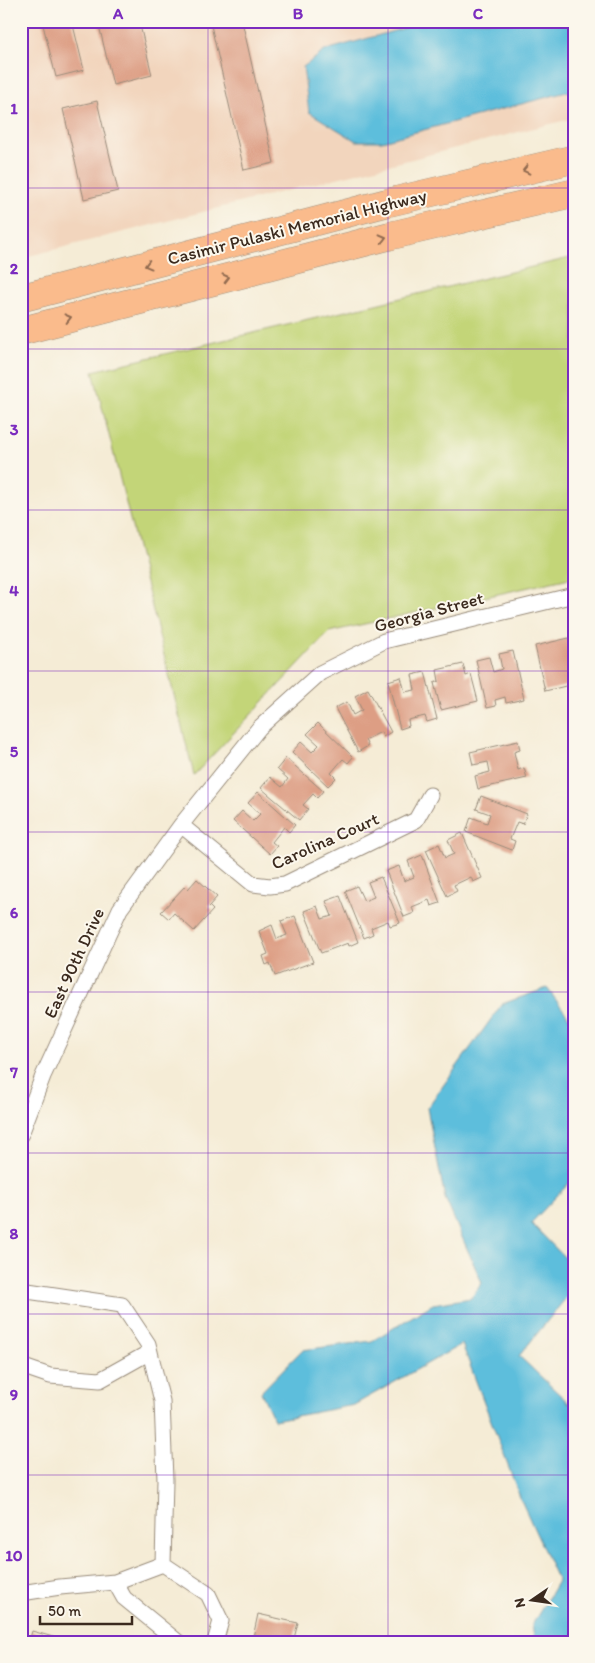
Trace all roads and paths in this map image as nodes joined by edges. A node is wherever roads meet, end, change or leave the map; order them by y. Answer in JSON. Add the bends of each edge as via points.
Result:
{"nodes":[{"id":1,"x":574,"y":159,"type":"edge"},
{"id":2,"x":574,"y":193,"type":"edge"},
{"id":3,"x":21,"y":298,"type":"edge"},
{"id":4,"x":21,"y":331,"type":"edge"},
{"id":5,"x":574,"y":595,"type":"edge"},
{"id":6,"x":430,"y":796,"type":"dead end"},
{"id":7,"x":181,"y":825,"type":"junction"},
{"id":8,"x":148,"y":870,"type":"joint"},
{"id":9,"x":21,"y":1134,"type":"edge"},
{"id":10,"x":21,"y":1290,"type":"edge"},
{"id":11,"x":150,"y":1352,"type":"junction"},
{"id":12,"x":21,"y":1366,"type":"edge"},
{"id":13,"x":163,"y":1564,"type":"junction"},
{"id":14,"x":115,"y":1582,"type":"junction"},
{"id":15,"x":21,"y":1593,"type":"edge"},
{"id":16,"x":178,"y":1642,"type":"edge"},
{"id":17,"x":215,"y":1642,"type":"edge"}],
"edges":[{"from":1,"to":3,"type":"highway","name":"Casimir Pulaski Memorial Highway","one_way":true,"via":[[386,203]]},
{"from":4,"to":2,"type":"highway","name":"Casimir Pulaski Memorial Highway","one_way":true,"via":[[379,239]]},
{"from":5,"to":7,"type":"street","name":"Georgia Street","via":[[384,640],[320,673],[259,728]]},
{"from":6,"to":7,"type":"street","name":"Carolina Court","via":[[416,820],[285,884],[270,886],[252,884]]},
{"from":7,"to":8,"type":"street","name":"Georgia Street"},
{"from":8,"to":9,"type":"street","name":"East 90th Drive","via":[[120,909],[97,955]]},
{"from":10,"to":11,"type":"street","via":[[122,1305]]},
{"from":11,"to":12,"type":"street","via":[[100,1380],[50,1376]]},
{"from":11,"to":13,"type":"street","via":[[162,1401],[165,1480]]},
{"from":13,"to":14,"type":"street"},
{"from":13,"to":17,"type":"street","via":[[208,1594],[221,1621]]},
{"from":14,"to":15,"type":"street"},
{"from":14,"to":16,"type":"street","via":[[124,1598]]}]}
